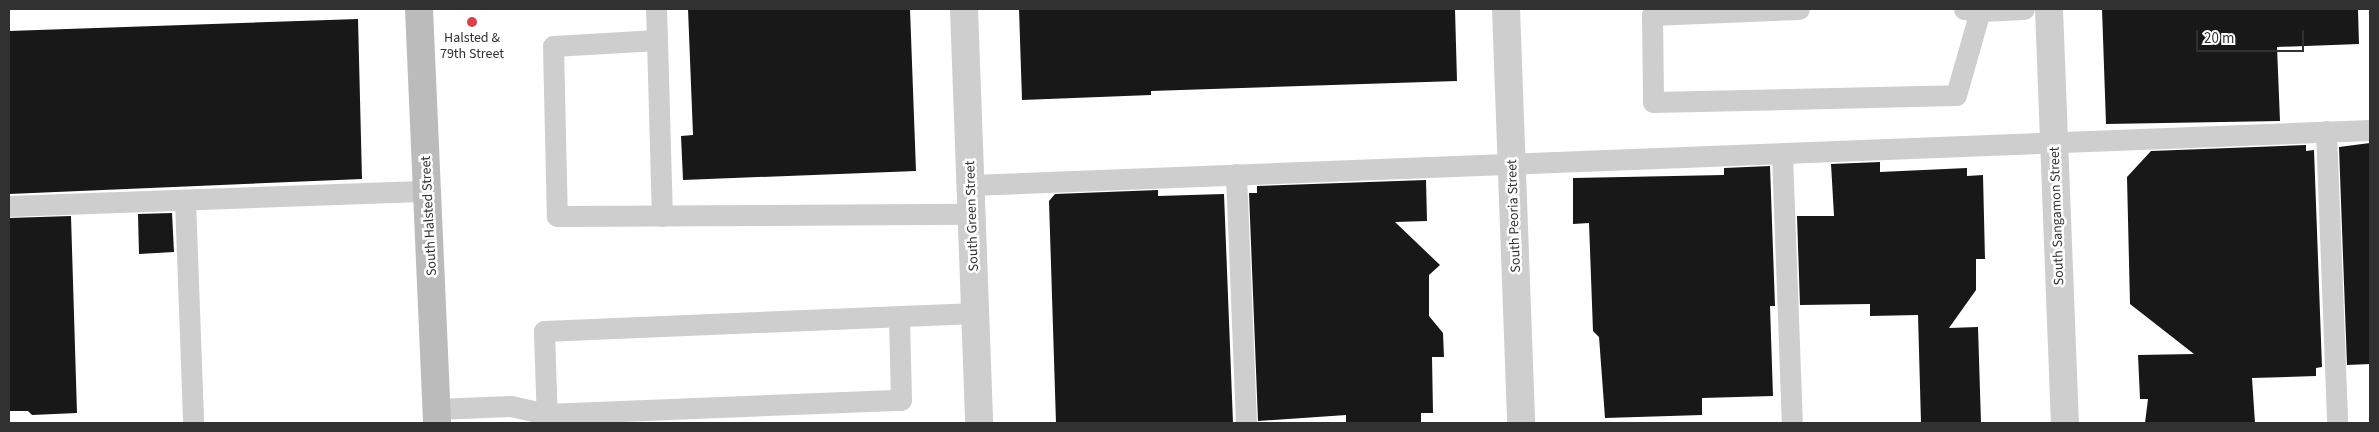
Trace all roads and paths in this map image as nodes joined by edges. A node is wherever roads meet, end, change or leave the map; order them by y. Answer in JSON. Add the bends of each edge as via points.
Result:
{"nodes":[{"id":1,"x":419,"y":9,"type":"edge"},
{"id":2,"x":656,"y":9,"type":"edge"},
{"id":3,"x":964,"y":9,"type":"edge"},
{"id":4,"x":1506,"y":9,"type":"edge"},
{"id":5,"x":1799,"y":9,"type":"edge"},
{"id":6,"x":2024,"y":9,"type":"edge"},
{"id":7,"x":2049,"y":9,"type":"edge"},
{"id":8,"x":1972,"y":10,"type":"edge"},
{"id":9,"x":657,"y":40,"type":"junction"},
{"id":10,"x":2370,"y":130,"type":"edge"},
{"id":11,"x":2326,"y":131,"type":"junction"},
{"id":12,"x":2054,"y":143,"type":"junction"},
{"id":13,"x":1782,"y":154,"type":"junction"},
{"id":14,"x":1512,"y":163,"type":"junction"},
{"id":15,"x":1236,"y":174,"type":"junction"},
{"id":16,"x":970,"y":185,"type":"junction"},
{"id":17,"x":428,"y":191,"type":"junction"},
{"id":18,"x":185,"y":200,"type":"junction"},
{"id":19,"x":9,"y":206,"type":"edge"},
{"id":20,"x":972,"y":214,"type":"junction"},
{"id":21,"x":662,"y":216,"type":"junction"},
{"id":22,"x":975,"y":313,"type":"junction"},
{"id":23,"x":899,"y":318,"type":"junction"},
{"id":24,"x":437,"y":416,"type":"edge"},
{"id":25,"x":546,"y":418,"type":"edge"},
{"id":26,"x":193,"y":423,"type":"edge"},
{"id":27,"x":979,"y":423,"type":"edge"},
{"id":28,"x":1246,"y":423,"type":"edge"},
{"id":29,"x":1521,"y":423,"type":"edge"},
{"id":30,"x":1792,"y":423,"type":"edge"},
{"id":31,"x":2065,"y":423,"type":"edge"},
{"id":32,"x":2337,"y":423,"type":"edge"}],
"edges":[{"from":1,"to":17,"type":"main road","name":"South Halsted Street"},
{"from":2,"to":9,"type":"lane"},
{"from":3,"to":16,"type":"street","name":"South Green Street"},
{"from":4,"to":14,"type":"street","name":"South Peoria Street"},
{"from":5,"to":8,"type":"lane","via":[[1652,15],[1653,102],[1956,95]]},
{"from":6,"to":8,"type":"lane"},
{"from":7,"to":12,"type":"street","name":"South Sangamon Street"},
{"from":9,"to":21,"type":"lane"},
{"from":9,"to":21,"type":"lane","via":[[553,46],[557,216]]},
{"from":10,"to":11,"type":"lane"},
{"from":11,"to":12,"type":"lane"},
{"from":11,"to":32,"type":"lane"},
{"from":12,"to":13,"type":"lane"},
{"from":12,"to":31,"type":"street","name":"South Sangamon Street"},
{"from":13,"to":14,"type":"lane"},
{"from":13,"to":30,"type":"lane"},
{"from":14,"to":15,"type":"lane"},
{"from":14,"to":29,"type":"street","name":"South Peoria Street"},
{"from":15,"to":16,"type":"lane"},
{"from":15,"to":28,"type":"lane"},
{"from":16,"to":20,"type":"street","name":"South Green Street"},
{"from":17,"to":18,"type":"lane"},
{"from":17,"to":24,"type":"main road","name":"South Halsted Street"},
{"from":18,"to":19,"type":"lane"},
{"from":18,"to":26,"type":"lane"},
{"from":20,"to":21,"type":"lane"},
{"from":20,"to":22,"type":"street","name":"South Green Street"},
{"from":22,"to":23,"type":"lane"},
{"from":22,"to":27,"type":"street","name":"South Green Street"},
{"from":23,"to":25,"type":"lane","via":[[900,400]]},
{"from":23,"to":25,"type":"lane","via":[[544,331]]},
{"from":24,"to":25,"type":"lane","via":[[511,406]]}]}
